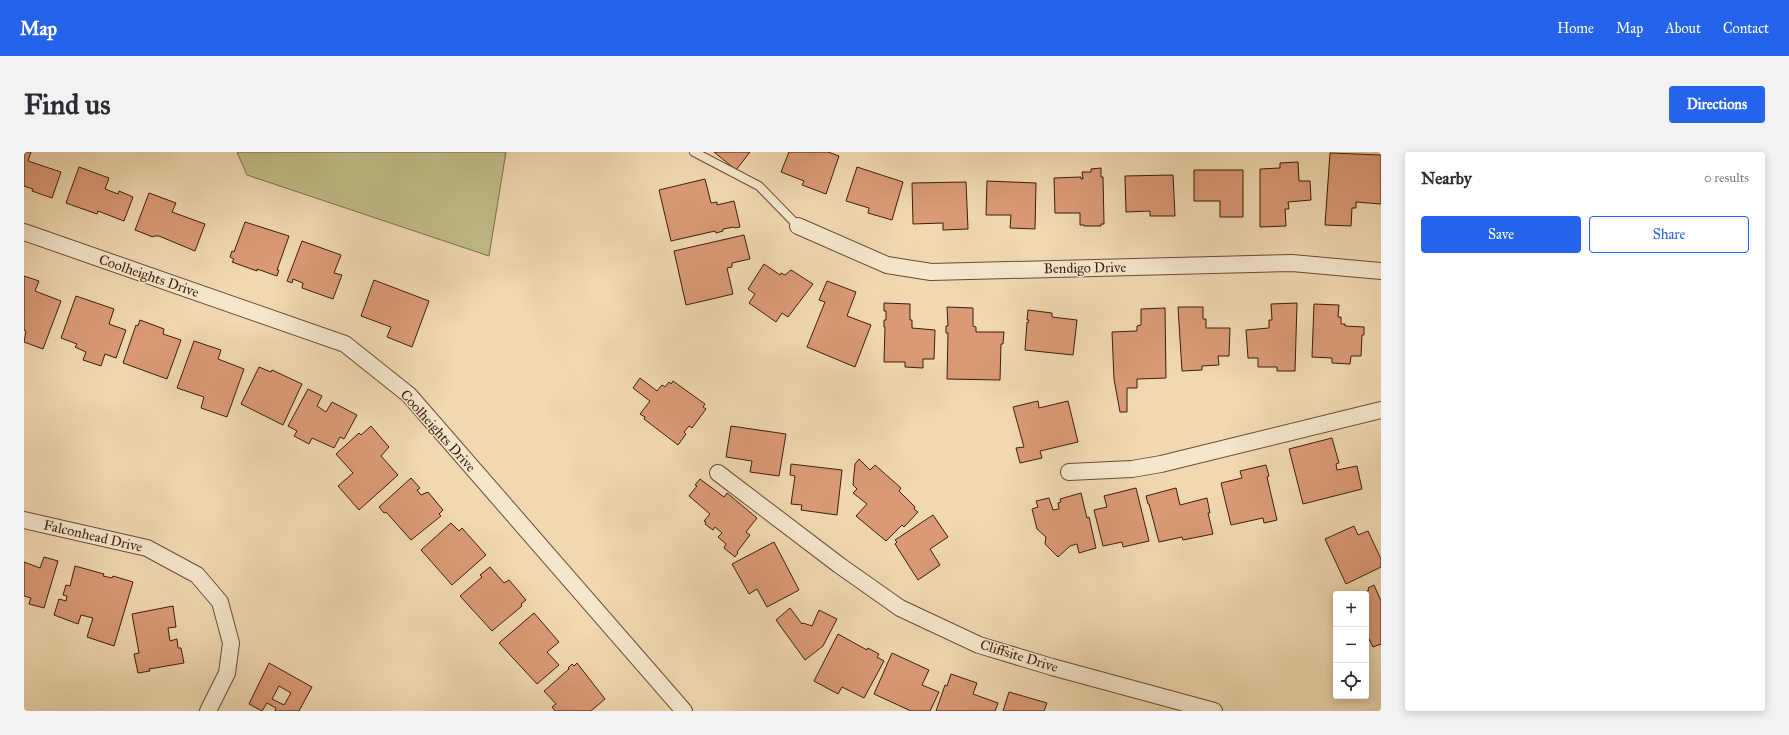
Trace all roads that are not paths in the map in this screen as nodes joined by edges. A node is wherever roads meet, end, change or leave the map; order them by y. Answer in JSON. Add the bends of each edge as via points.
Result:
{"nodes":[{"id":1,"x":694,"y":152,"type":"edge"},
{"id":2,"x":798,"y":226,"type":"joint"},
{"id":3,"x":24,"y":232,"type":"edge"},
{"id":4,"x":1381,"y":271,"type":"edge"},
{"id":5,"x":1381,"y":410,"type":"edge"},
{"id":6,"x":718,"y":472,"type":"dead end"},
{"id":7,"x":1069,"y":472,"type":"dead end"},
{"id":8,"x":24,"y":520,"type":"edge"},
{"id":9,"x":208,"y":711,"type":"edge"},
{"id":10,"x":684,"y":711,"type":"edge"},
{"id":11,"x":1214,"y":711,"type":"edge"}],
"edges":[{"from":1,"to":2,"type":"lane","via":[[760,186]]},
{"from":2,"to":4,"type":"street","name":"Bendigo Drive","via":[[887,265],[931,272],[1292,263]]},
{"from":3,"to":10,"type":"street","name":"Coolheights Drive","via":[[346,344],[408,395]]},
{"from":5,"to":7,"type":"street","via":[[1161,464]]},
{"from":6,"to":11,"type":"street","name":"Cliffsite Drive","via":[[839,565],[900,608],[979,645]]},
{"from":8,"to":9,"type":"street","name":"Falconhead Drive","via":[[147,548],[197,575],[220,602],[231,643],[227,673]]}]}
